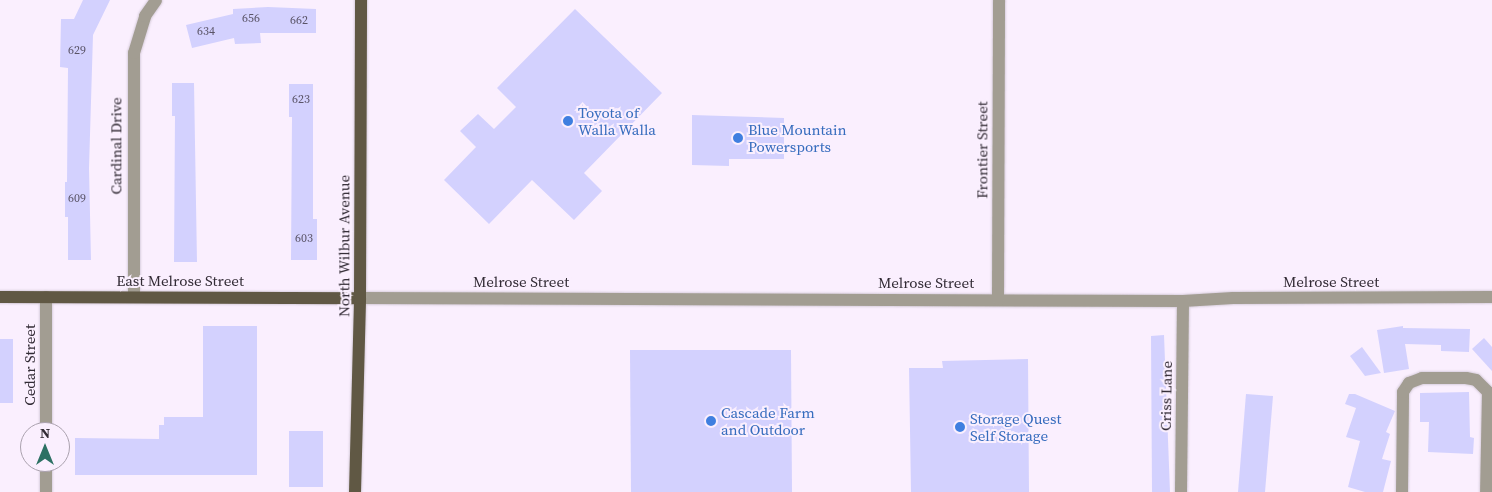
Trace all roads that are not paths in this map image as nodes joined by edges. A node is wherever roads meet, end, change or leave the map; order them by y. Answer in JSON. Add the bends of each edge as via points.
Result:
{"nodes":[{"id":1,"x":156,"y":0,"type":"edge"},
{"id":2,"x":361,"y":0,"type":"edge"},
{"id":3,"x":999,"y":0,"type":"edge"},
{"id":4,"x":134,"y":296,"type":"junction"},
{"id":5,"x":0,"y":297,"type":"edge"},
{"id":6,"x":46,"y":297,"type":"junction"},
{"id":7,"x":1492,"y":297,"type":"edge"},
{"id":8,"x":360,"y":298,"type":"junction"},
{"id":9,"x":998,"y":299,"type":"junction"},
{"id":10,"x":1183,"y":300,"type":"junction"},
{"id":11,"x":46,"y":422,"type":"edge"},
{"id":12,"x":46,"y":472,"type":"edge"},
{"id":13,"x":46,"y":492,"type":"edge"},
{"id":14,"x":355,"y":492,"type":"edge"},
{"id":15,"x":1181,"y":492,"type":"edge"},
{"id":16,"x":1402,"y":492,"type":"edge"},
{"id":17,"x":1486,"y":492,"type":"edge"}],
"edges":[{"from":1,"to":4,"type":"street","name":"Cardinal Drive","via":[[145,16],[134,53]]},
{"from":2,"to":8,"type":"main road","name":"North Wilbur Avenue"},
{"from":3,"to":9,"type":"street","name":"Frontier Street"},
{"from":4,"to":6,"type":"main road","name":"East Melrose Street"},
{"from":4,"to":8,"type":"main road","name":"East Melrose Street"},
{"from":5,"to":6,"type":"main road","name":"East Melrose Street"},
{"from":6,"to":11,"type":"street","name":"Cedar Street"},
{"from":7,"to":10,"type":"street","name":"Melrose Street"},
{"from":8,"to":9,"type":"street","name":"Melrose Street"},
{"from":8,"to":14,"type":"main road","name":"North Wilbur Avenue"},
{"from":9,"to":10,"type":"street","name":"Melrose Street"},
{"from":10,"to":15,"type":"street","name":"Criss Lane"},
{"from":12,"to":13,"type":"street"},
{"from":16,"to":17,"type":"street","via":[[1401,401],[1409,383],[1422,378],[1476,380],[1488,392]]}]}
